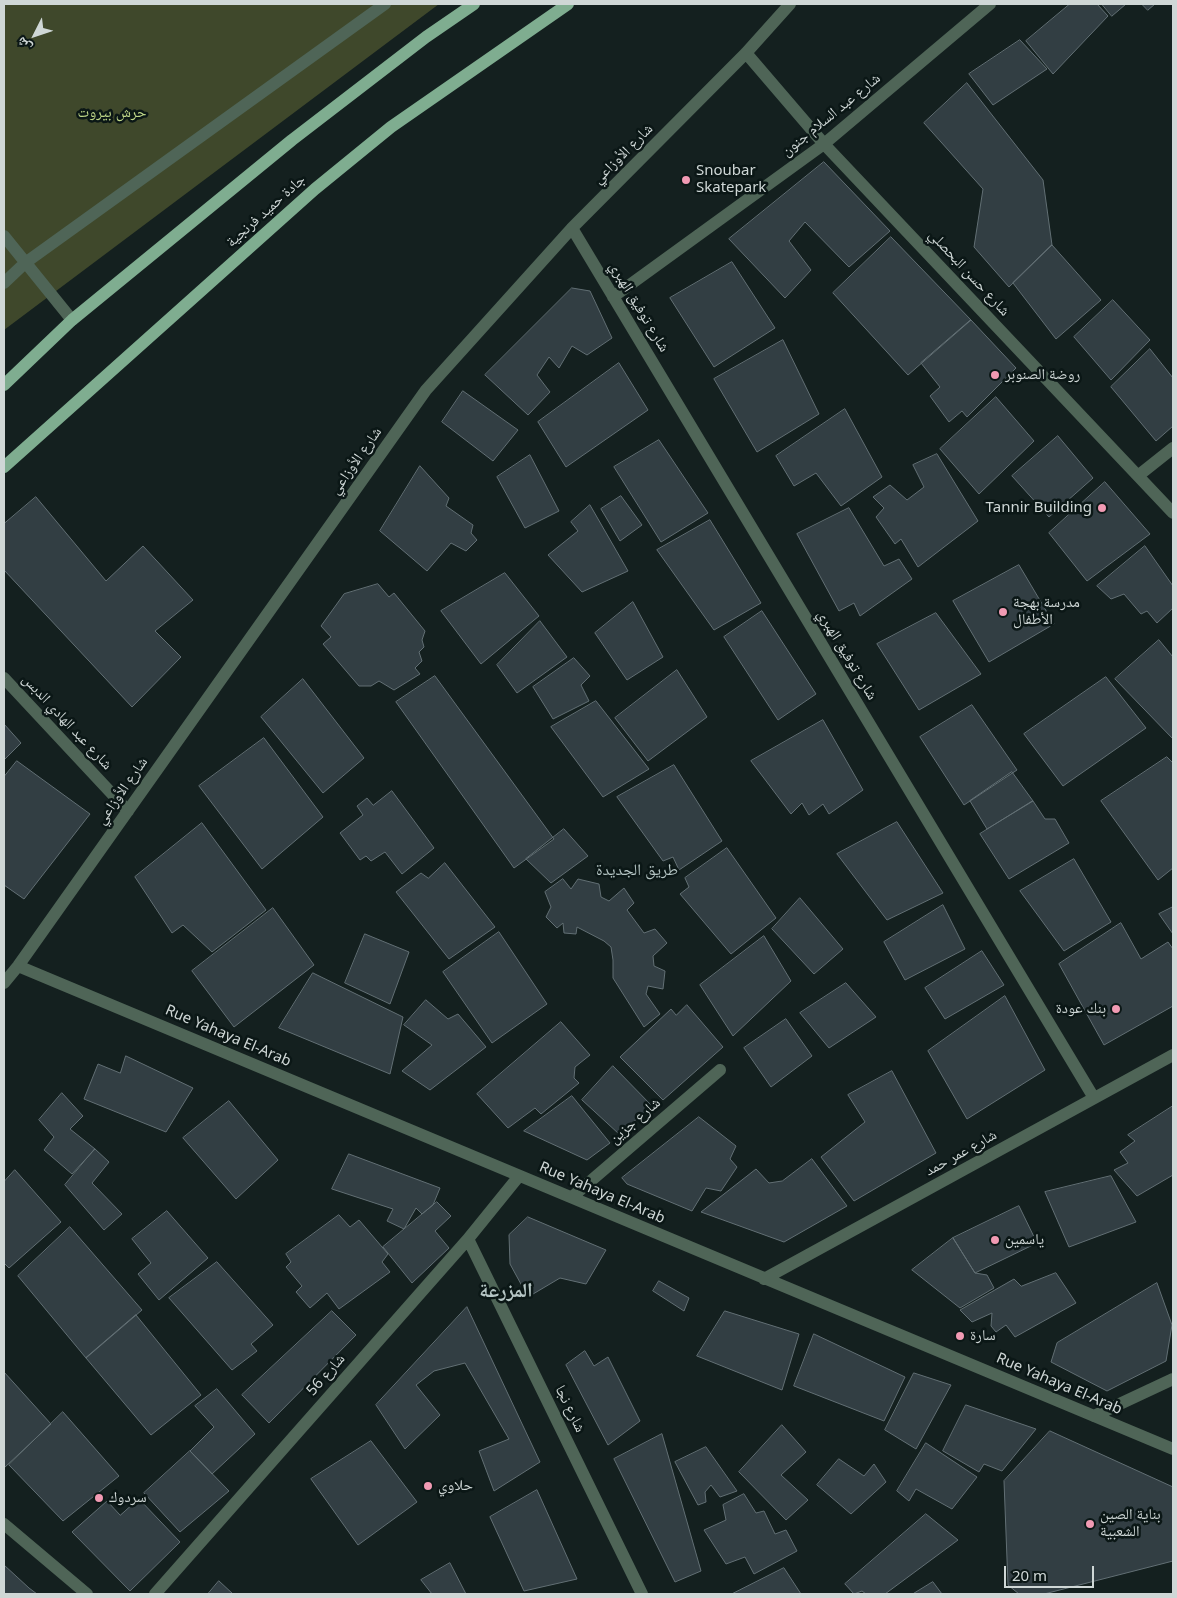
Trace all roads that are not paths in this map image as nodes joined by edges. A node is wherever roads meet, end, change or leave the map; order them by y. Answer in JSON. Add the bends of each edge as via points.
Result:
{"nodes":[{"id":1,"x":385,"y":4,"type":"edge"},
{"id":2,"x":474,"y":4,"type":"edge"},
{"id":3,"x":568,"y":4,"type":"edge"},
{"id":4,"x":790,"y":4,"type":"edge"},
{"id":5,"x":985,"y":5,"type":"edge"},
{"id":6,"x":746,"y":53,"type":"junction"},
{"id":7,"x":824,"y":144,"type":"junction"},
{"id":8,"x":572,"y":228,"type":"junction"},
{"id":9,"x":4,"y":236,"type":"edge"},
{"id":10,"x":25,"y":264,"type":"junction"},
{"id":11,"x":4,"y":283,"type":"edge"},
{"id":12,"x":613,"y":297,"type":"junction"},
{"id":13,"x":72,"y":320,"type":"junction"},
{"id":14,"x":4,"y":384,"type":"edge"},
{"id":15,"x":1173,"y":448,"type":"edge"},
{"id":16,"x":4,"y":467,"type":"edge"},
{"id":17,"x":1139,"y":475,"type":"junction"},
{"id":18,"x":1173,"y":513,"type":"edge"},
{"id":19,"x":4,"y":678,"type":"edge"},
{"id":20,"x":128,"y":811,"type":"junction"},
{"id":21,"x":18,"y":966,"type":"junction"},
{"id":22,"x":4,"y":983,"type":"edge"},
{"id":23,"x":1173,"y":1055,"type":"edge"},
{"id":24,"x":720,"y":1070,"type":"dead end"},
{"id":25,"x":1094,"y":1098,"type":"junction"},
{"id":26,"x":519,"y":1176,"type":"junction"},
{"id":27,"x":572,"y":1197,"type":"junction"},
{"id":28,"x":468,"y":1239,"type":"junction"},
{"id":29,"x":764,"y":1279,"type":"junction"},
{"id":30,"x":1173,"y":1379,"type":"edge"},
{"id":31,"x":1094,"y":1416,"type":"junction"},
{"id":32,"x":1173,"y":1449,"type":"edge"},
{"id":33,"x":4,"y":1524,"type":"edge"},
{"id":34,"x":87,"y":1594,"type":"edge"},
{"id":35,"x":155,"y":1594,"type":"edge"},
{"id":36,"x":642,"y":1594,"type":"edge"}],
"edges":[{"from":1,"to":10,"type":"street"},
{"from":2,"to":13,"type":"main road","via":[[292,140]]},
{"from":3,"to":16,"type":"main road","name":"جادة حميد فرنجية","via":[[391,127],[323,183]]},
{"from":4,"to":6,"type":"street","name":"شارع الأوزاعي"},
{"from":5,"to":7,"type":"street","name":"شارع عبد السلام جنون"},
{"from":6,"to":7,"type":"street","name":"شارع حسن البحصلي"},
{"from":6,"to":8,"type":"street","name":"شارع الأوزاعي"},
{"from":7,"to":12,"type":"street","name":"شارع عبد السلام جنون"},
{"from":7,"to":17,"type":"street","name":"شارع حسن البحصلي"},
{"from":8,"to":12,"type":"street","name":"شارع توفيق الهبري"},
{"from":8,"to":20,"type":"street","name":"شارع الأوزاعي","via":[[426,390]]},
{"from":9,"to":10,"type":"street"},
{"from":10,"to":11,"type":"street"},
{"from":10,"to":13,"type":"street"},
{"from":12,"to":25,"type":"street","name":"شارع توفيق الهبري"},
{"from":13,"to":14,"type":"main road"},
{"from":15,"to":17,"type":"street"},
{"from":17,"to":18,"type":"street","name":"شارع حسن البحصلي"},
{"from":19,"to":20,"type":"street","name":"شارع عبد الهادي الدبس"},
{"from":20,"to":21,"type":"street","name":"شارع الأوزاعي"},
{"from":21,"to":22,"type":"street","name":"شارع الأوزاعي"},
{"from":21,"to":26,"type":"street","name":"Rue Yahaya El-Arab"},
{"from":23,"to":25,"type":"street","name":"شارع عمر حمد"},
{"from":24,"to":27,"type":"street","name":"شارع جزين"},
{"from":25,"to":29,"type":"street","name":"شارع عمر حمد"},
{"from":26,"to":27,"type":"street","name":"Rue Yahaya El-Arab"},
{"from":26,"to":28,"type":"street","name":"شارع 56"},
{"from":27,"to":29,"type":"street","name":"Rue Yahaya El-Arab"},
{"from":28,"to":35,"type":"street","name":"شارع 56"},
{"from":28,"to":36,"type":"street","name":"شارع نجا"},
{"from":29,"to":31,"type":"street","name":"Rue Yahaya El-Arab"},
{"from":30,"to":31,"type":"street"},
{"from":31,"to":32,"type":"street","name":"Rue Yahaya El-Arab"},
{"from":33,"to":34,"type":"street"}]}
